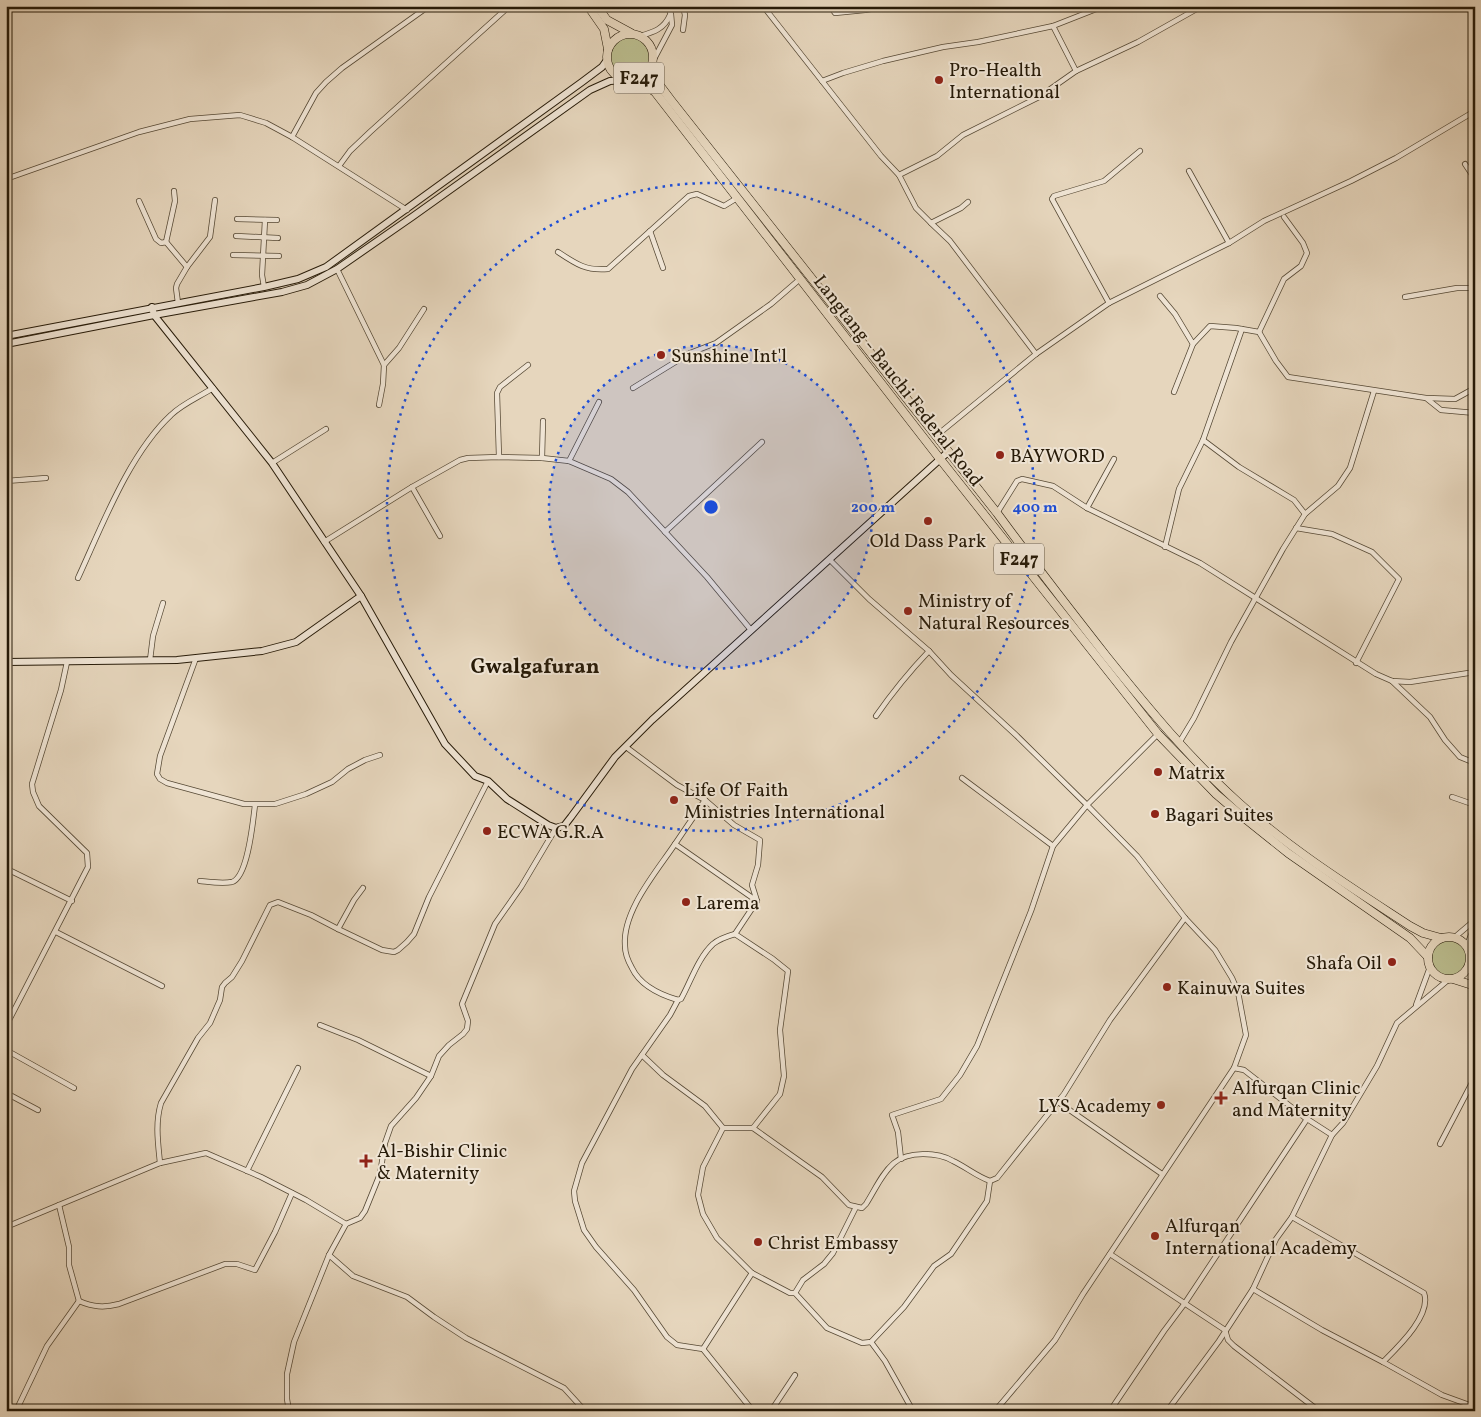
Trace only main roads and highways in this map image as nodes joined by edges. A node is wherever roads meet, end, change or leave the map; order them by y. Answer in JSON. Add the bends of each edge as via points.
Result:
{"nodes":[{"id":1,"x":588,"y":6,"type":"edge"},
{"id":2,"x":597,"y":6,"type":"edge"},
{"id":3,"x":637,"y":35,"type":"junction"},
{"id":4,"x":608,"y":49,"type":"junction"},
{"id":5,"x":652,"y":64,"type":"junction"},
{"id":6,"x":636,"y":79,"type":"junction"},
{"id":7,"x":1441,"y":938,"type":"junction"},
{"id":8,"x":1470,"y":954,"type":"junction"},
{"id":9,"x":1428,"y":957,"type":"junction"},
{"id":10,"x":1475,"y":962,"type":"edge"},
{"id":11,"x":1451,"y":979,"type":"junction"},
{"id":12,"x":1475,"y":986,"type":"edge"}],
"edges":[{"from":1,"to":4,"type":"main road","number":"F247","via":[[604,29]]},
{"from":2,"to":3,"type":"main road","number":"F247","via":[[607,20]]},
{"from":3,"to":4,"type":"main road","number":"F247","via":[[621,35]]},
{"from":3,"to":5,"type":"main road","number":"F247","via":[[651,46]]},
{"from":4,"to":6,"type":"main road","number":"F247","via":[[607,60],[614,73],[626,80]]},
{"from":5,"to":6,"type":"main road","number":"F247","via":[[643,76]]},
{"from":5,"to":7,"type":"main road","name":"Langtang - Bauchi Federal Road","number":"F247","via":[[658,83],[666,94],[1044,577],[1179,743],[1239,803],[1290,845],[1410,926]]},
{"from":6,"to":9,"type":"main road","name":"Langtang - Bauchi Federal Road","number":"F247","via":[[656,92],[1158,734],[1243,818],[1410,938]]},
{"from":7,"to":8,"type":"main road","number":"F247","via":[[1455,937],[1466,945]]},
{"from":7,"to":9,"type":"main road","via":[[1430,948]]},
{"from":8,"to":10,"type":"main road"},
{"from":8,"to":11,"type":"main road","via":[[1466,972]]},
{"from":9,"to":11,"type":"main road","via":[[1430,967],[1439,977]]},
{"from":11,"to":12,"type":"main road"}]}
